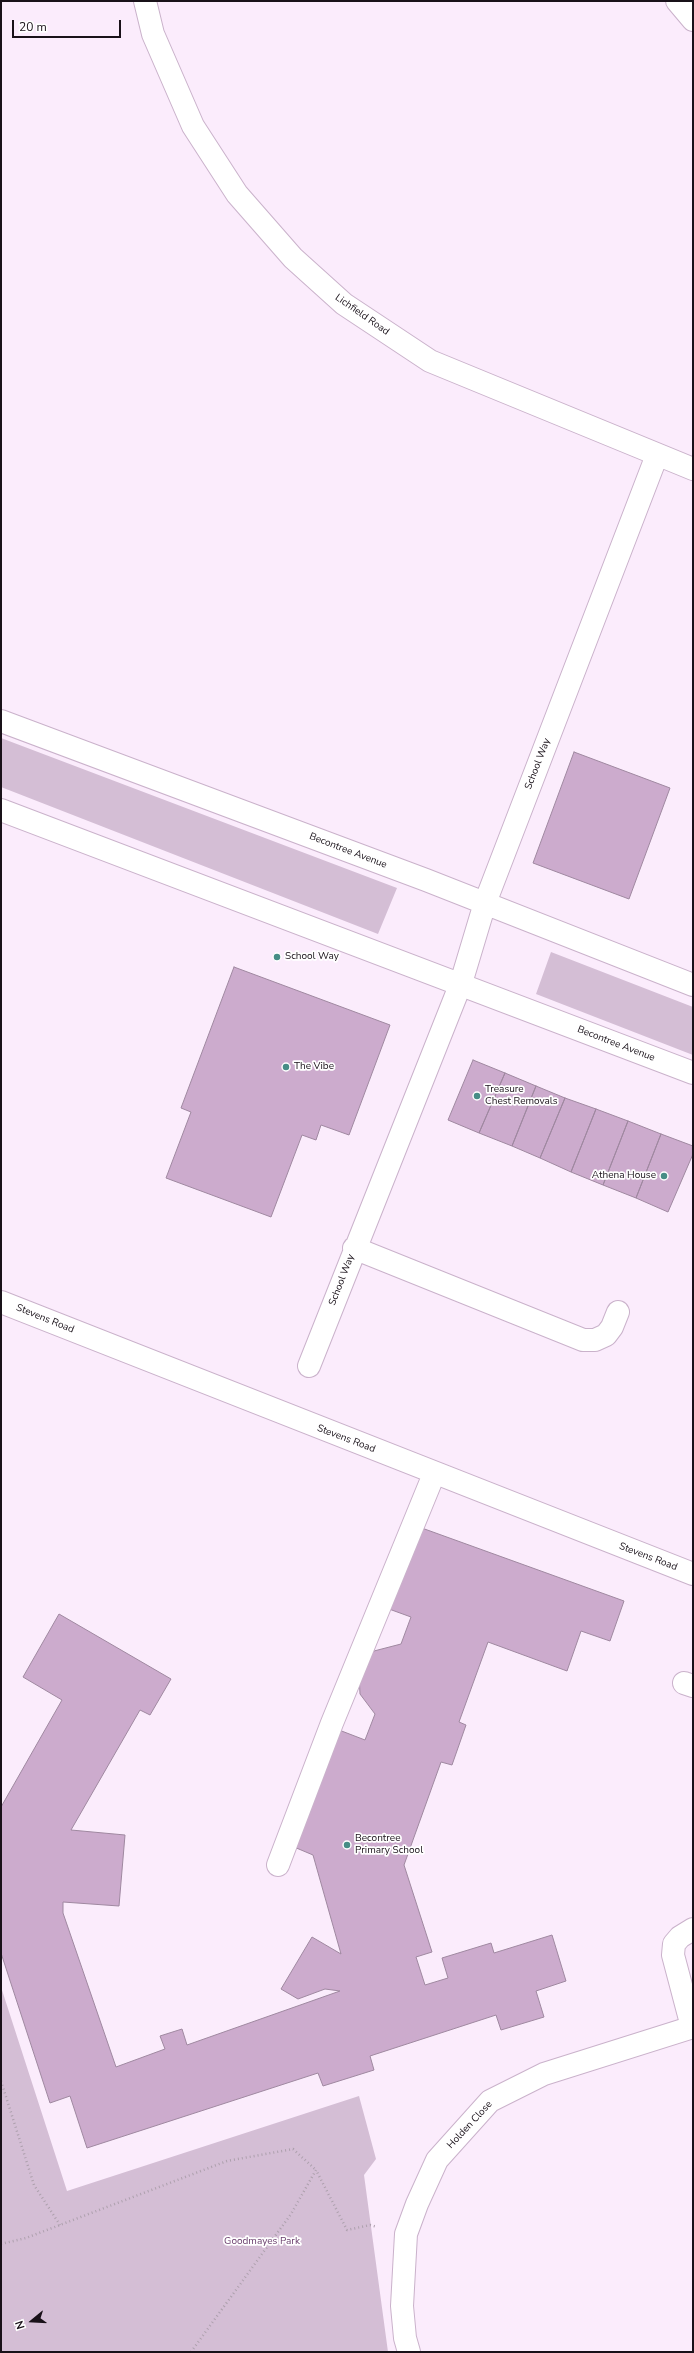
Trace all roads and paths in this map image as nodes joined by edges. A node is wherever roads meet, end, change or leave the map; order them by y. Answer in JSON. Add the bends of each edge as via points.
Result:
{"nodes":[{"id":1,"x":145,"y":1,"type":"edge"},
{"id":2,"x":677,"y":1,"type":"edge"},
{"id":3,"x":693,"y":20,"type":"edge"},
{"id":4,"x":657,"y":455,"type":"junction"},
{"id":5,"x":693,"y":469,"type":"edge"},
{"id":6,"x":1,"y":721,"type":"edge"},
{"id":7,"x":1,"y":810,"type":"edge"},
{"id":8,"x":484,"y":903,"type":"junction"},
{"id":9,"x":461,"y":983,"type":"junction"},
{"id":10,"x":693,"y":985,"type":"edge"},
{"id":11,"x":693,"y":1073,"type":"edge"},
{"id":12,"x":354,"y":1248,"type":"junction"},
{"id":13,"x":1,"y":1302,"type":"edge"},
{"id":14,"x":618,"y":1312,"type":"dead end"},
{"id":15,"x":309,"y":1366,"type":"dead end"},
{"id":16,"x":434,"y":1474,"type":"junction"},
{"id":17,"x":693,"y":1574,"type":"edge"},
{"id":18,"x":278,"y":1865,"type":"dead end"},
{"id":19,"x":693,"y":1930,"type":"edge"},
{"id":20,"x":693,"y":2027,"type":"edge"},
{"id":21,"x":1,"y":2081,"type":"edge"},
{"id":22,"x":316,"y":2170,"type":"junction"},
{"id":23,"x":60,"y":2225,"type":"junction"},
{"id":24,"x":406,"y":2234,"type":"junction"},
{"id":25,"x":1,"y":2244,"type":"edge"},
{"id":26,"x":191,"y":2352,"type":"edge"},
{"id":27,"x":410,"y":2352,"type":"edge"}],
"edges":[{"from":1,"to":4,"type":"street","name":"Lichfield Road","via":[[153,34],[193,126],[237,194],[293,258],[344,304],[430,361]]},
{"from":2,"to":3,"type":"street"},
{"from":4,"to":5,"type":"street","name":"Lichfield Road"},
{"from":4,"to":8,"type":"street","name":"School Way"},
{"from":6,"to":8,"type":"street","name":"Becontree Avenue"},
{"from":7,"to":9,"type":"street","name":"Becontree Avenue"},
{"from":8,"to":9,"type":"street","name":"School Way"},
{"from":8,"to":10,"type":"street","name":"Becontree Avenue"},
{"from":9,"to":11,"type":"street","name":"Becontree Avenue"},
{"from":9,"to":12,"type":"street","name":"School Way"},
{"from":12,"to":14,"type":"street","via":[[583,1340],[594,1340],[606,1335],[612,1328]]},
{"from":12,"to":15,"type":"street","name":"School Way"},
{"from":13,"to":16,"type":"street","name":"Stevens Road"},
{"from":16,"to":17,"type":"street","name":"Stevens Road"},
{"from":16,"to":18,"type":"street","via":[[332,1724]]},
{"from":19,"to":20,"type":"street","via":[[680,1937],[674,1944],[673,1955]]},
{"from":20,"to":24,"type":"street","name":"Holden Close","via":[[544,2074],[490,2101],[437,2160]]},
{"from":21,"to":23,"type":"path","via":[[34,2185]]},
{"from":22,"to":23,"type":"path","via":[[293,2149],[228,2161]]},
{"from":22,"to":24,"type":"path","via":[[347,2230],[370,2225]]},
{"from":22,"to":26,"type":"path","via":[[291,2214]]},
{"from":23,"to":25,"type":"path"},
{"from":24,"to":27,"type":"street","name":"Holden Close","via":[[402,2306],[405,2338]]}]}
